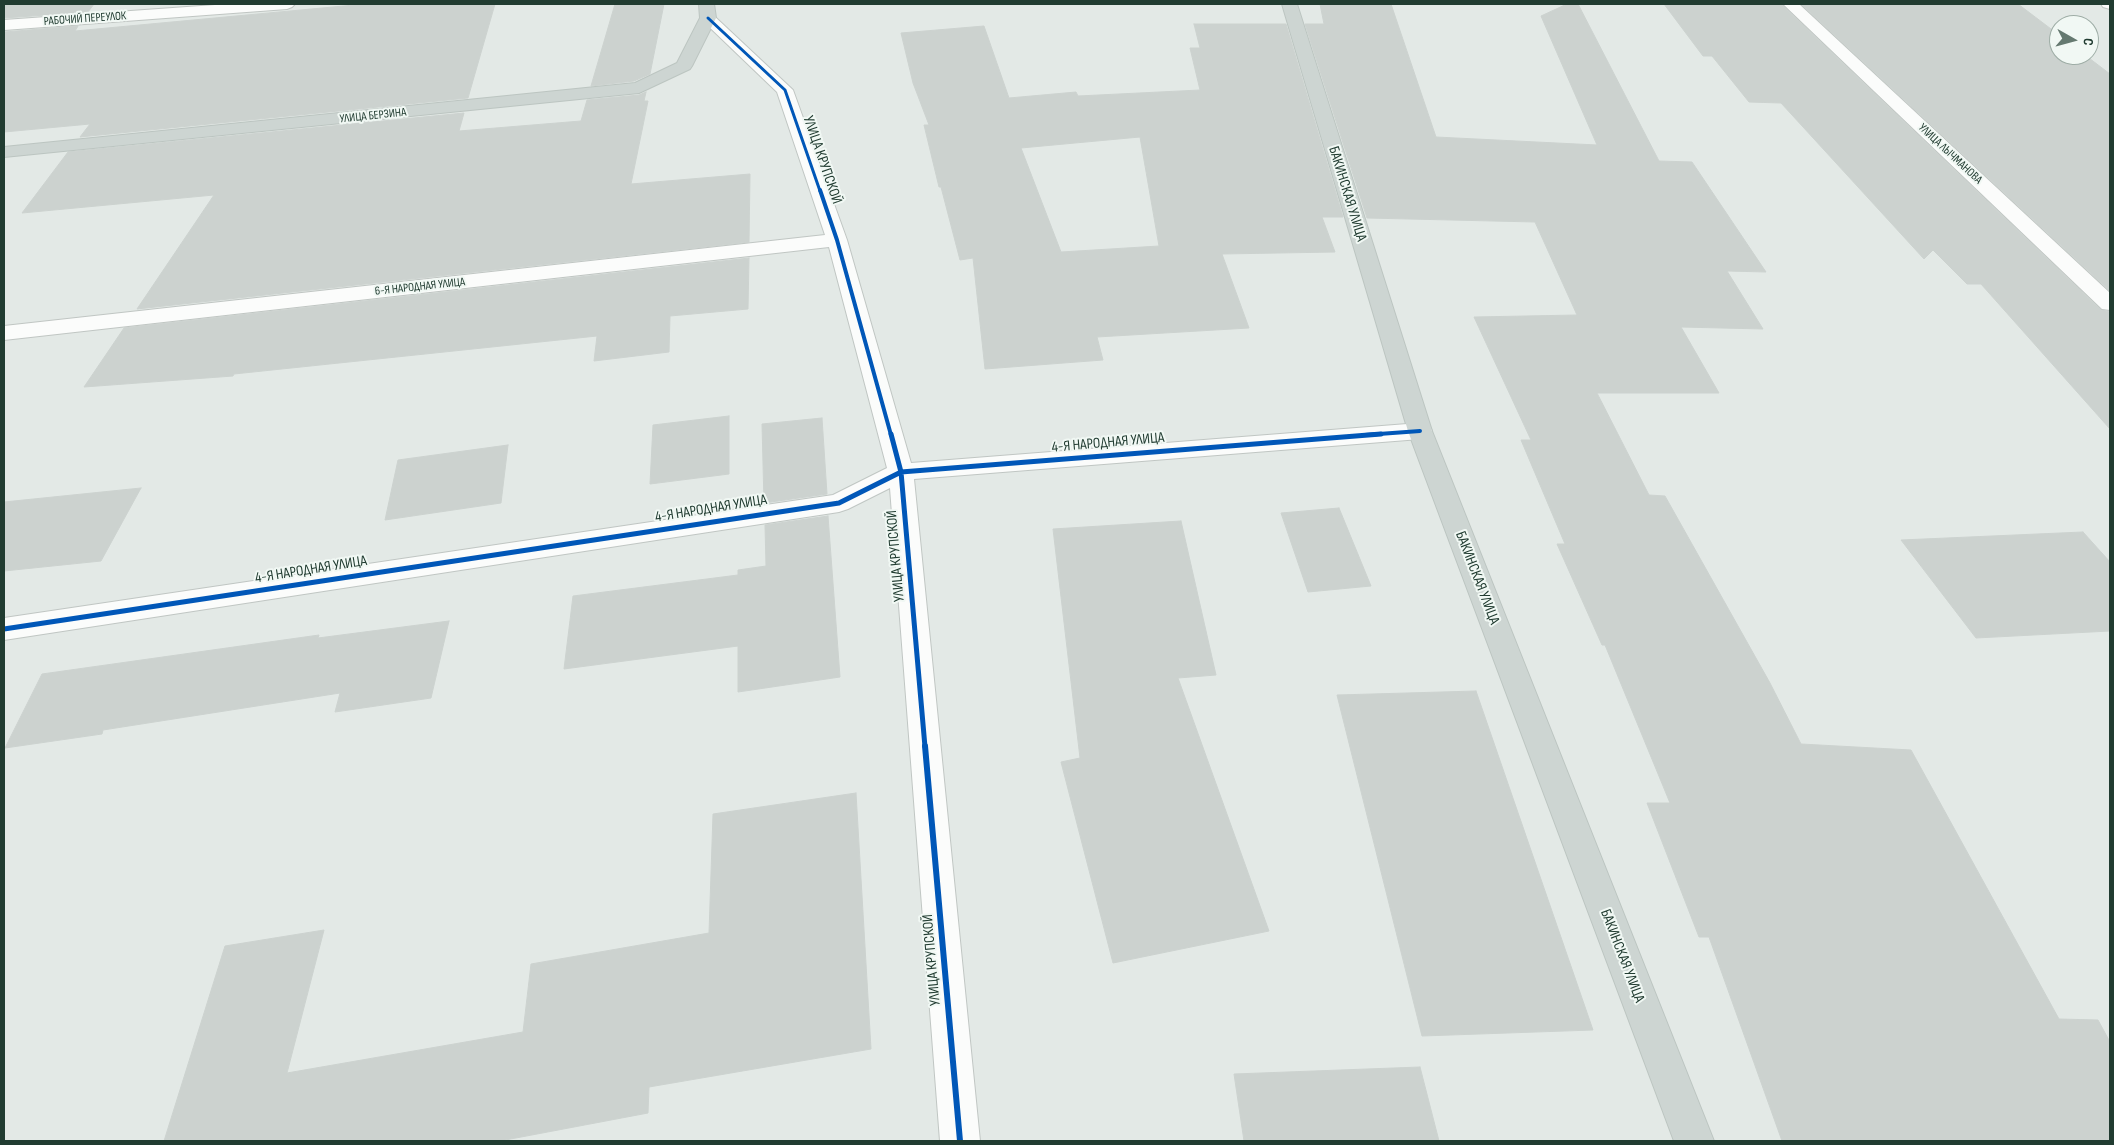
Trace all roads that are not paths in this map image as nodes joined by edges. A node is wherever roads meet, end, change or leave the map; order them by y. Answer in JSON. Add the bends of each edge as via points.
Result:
{"nodes":[{"id":1,"x":287,"y":4,"type":"edge"},
{"id":2,"x":1289,"y":4,"type":"edge"},
{"id":3,"x":1790,"y":4,"type":"edge"},
{"id":4,"x":707,"y":11,"type":"edge"},
{"id":5,"x":4,"y":25,"type":"edge"},
{"id":6,"x":4,"y":152,"type":"edge"},
{"id":7,"x":837,"y":240,"type":"junction"},
{"id":8,"x":2110,"y":304,"type":"edge"},
{"id":9,"x":4,"y":333,"type":"edge"},
{"id":10,"x":1420,"y":431,"type":"junction"},
{"id":11,"x":901,"y":472,"type":"junction"},
{"id":12,"x":4,"y":629,"type":"edge"},
{"id":13,"x":960,"y":1141,"type":"edge"},
{"id":14,"x":1694,"y":1141,"type":"edge"}],
"edges":[{"from":1,"to":5,"type":"street","name":"РАБОЧИЙ ПЕРЕУЛОК"},
{"from":2,"to":10,"type":"main road","name":"БАКИНСКАЯ УЛИЦА"},
{"from":3,"to":8,"type":"street","name":"УЛИЦА ЛЫЧМАНОВА"},
{"from":4,"to":6,"type":"main road","name":"УЛИЦА БЕРЗИНА","via":[[684,66],[639,88]]},
{"from":4,"to":7,"type":"street","name":"УЛИЦА КРУПСКОЙ","via":[[785,90]]},
{"from":7,"to":9,"type":"street","name":"6-Я НАРОДНАЯ УЛИЦА"},
{"from":7,"to":11,"type":"street","name":"УЛИЦА КРУПСКОЙ"},
{"from":10,"to":11,"type":"street","name":"4-Я НАРОДНАЯ УЛИЦА"},
{"from":10,"to":14,"type":"main road","name":"БАКИНСКАЯ УЛИЦА"},
{"from":11,"to":12,"type":"street","name":"4-Я НАРОДНАЯ УЛИЦА","via":[[839,503]]},
{"from":11,"to":13,"type":"street","name":"УЛИЦА КРУПСКОЙ"}]}
